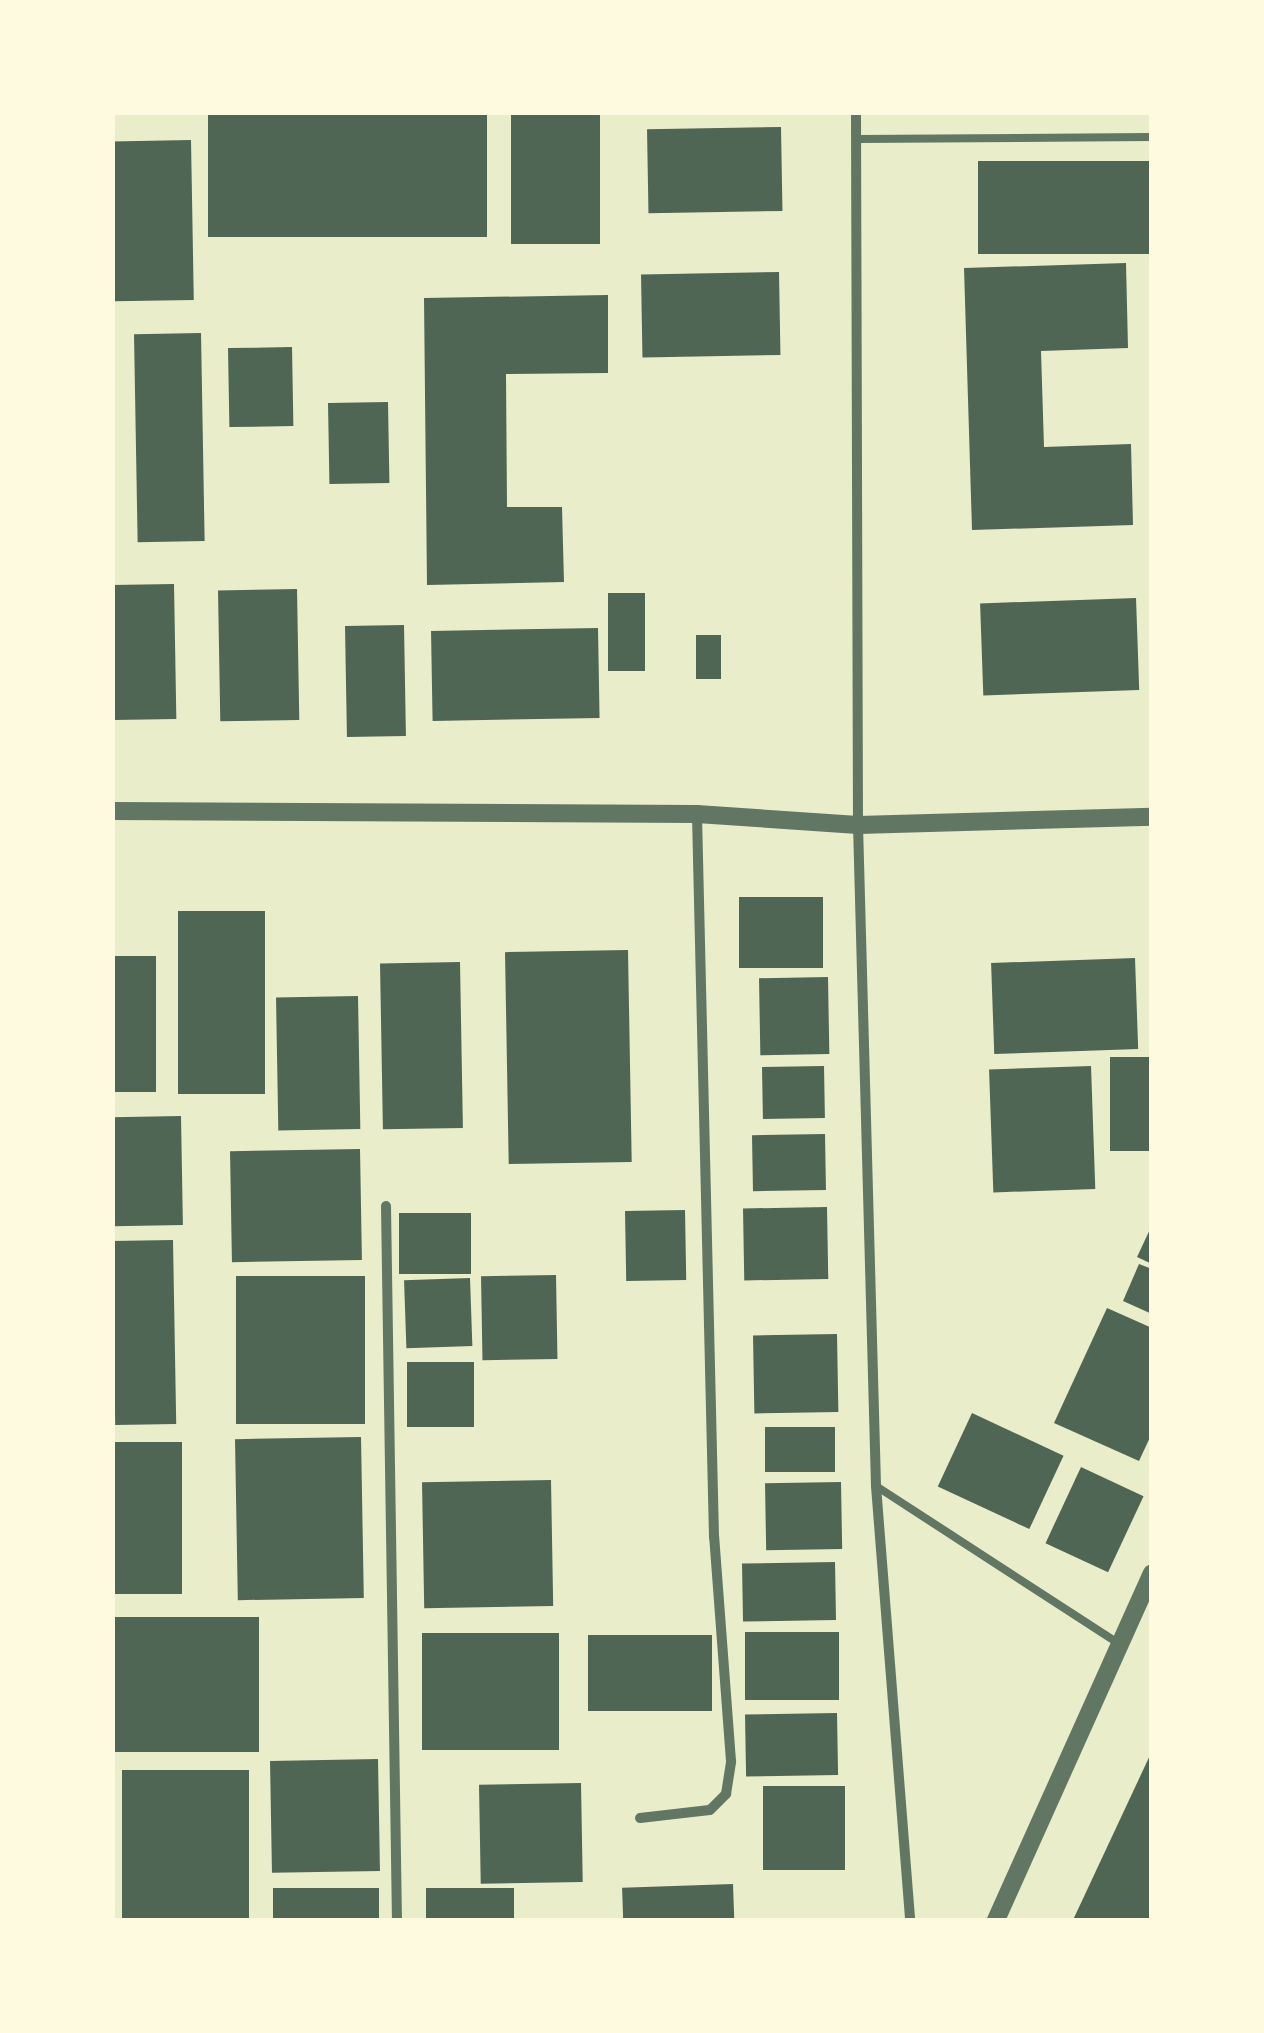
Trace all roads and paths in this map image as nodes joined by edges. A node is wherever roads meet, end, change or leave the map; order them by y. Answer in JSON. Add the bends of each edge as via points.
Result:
{"nodes":[{"id":1,"x":856,"y":112,"type":"edge"},
{"id":2,"x":1152,"y":137,"type":"edge"},
{"id":3,"x":857,"y":139,"type":"junction"},
{"id":4,"x":112,"y":811,"type":"edge"},
{"id":5,"x":696,"y":814,"type":"junction"},
{"id":6,"x":1152,"y":817,"type":"edge"},
{"id":7,"x":858,"y":825,"type":"junction"},
{"id":8,"x":386,"y":1206,"type":"dead end"},
{"id":9,"x":876,"y":1486,"type":"junction"},
{"id":10,"x":1152,"y":1573,"type":"edge"},
{"id":11,"x":1119,"y":1644,"type":"junction"},
{"id":12,"x":640,"y":1818,"type":"dead end"},
{"id":13,"x":397,"y":1920,"type":"edge"},
{"id":14,"x":910,"y":1920,"type":"edge"},
{"id":15,"x":996,"y":1920,"type":"edge"}],
"edges":[{"from":1,"to":3,"type":"street"},
{"from":2,"to":3,"type":"lane"},
{"from":3,"to":7,"type":"street"},
{"from":4,"to":5,"type":"street"},
{"from":5,"to":7,"type":"street"},
{"from":5,"to":12,"type":"street","via":[[714,1537],[731,1761],[726,1794],[710,1810]]},
{"from":6,"to":7,"type":"street"},
{"from":7,"to":9,"type":"street"},
{"from":8,"to":13,"type":"street"},
{"from":9,"to":11,"type":"lane"},
{"from":9,"to":14,"type":"street"},
{"from":10,"to":11,"type":"street"},
{"from":11,"to":15,"type":"street"}]}
